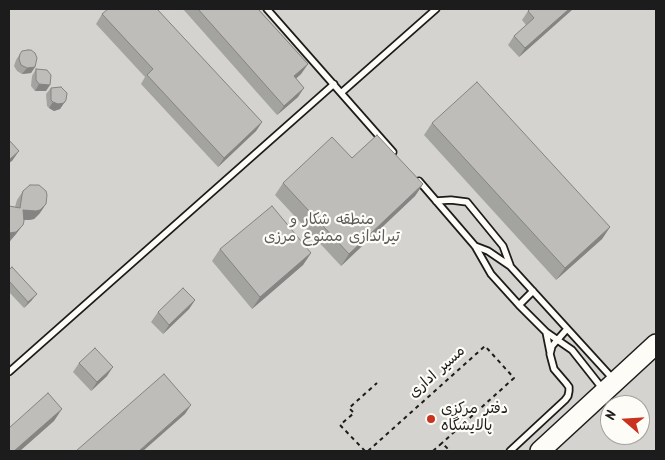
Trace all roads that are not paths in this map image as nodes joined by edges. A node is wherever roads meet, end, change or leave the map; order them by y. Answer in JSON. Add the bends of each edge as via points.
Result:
{"nodes":[{"id":1,"x":267,"y":9,"type":"edge"},
{"id":2,"x":436,"y":9,"type":"edge"},
{"id":3,"x":334,"y":84,"type":"junction"},
{"id":4,"x":341,"y":93,"type":"junction"},
{"id":5,"x":398,"y":158,"type":"edge"},
{"id":6,"x":417,"y":180,"type":"edge"},
{"id":7,"x":436,"y":201,"type":"junction"},
{"id":8,"x":475,"y":246,"type":"junction"},
{"id":9,"x":510,"y":266,"type":"junction"},
{"id":10,"x":533,"y":291,"type":"junction"},
{"id":11,"x":519,"y":305,"type":"junction"},
{"id":12,"x":567,"y":329,"type":"junction"},
{"id":13,"x":546,"y":332,"type":"junction"},
{"id":14,"x":557,"y":340,"type":"junction"},
{"id":15,"x":656,"y":344,"type":"edge"},
{"id":16,"x":550,"y":354,"type":"junction"},
{"id":17,"x":656,"y":359,"type":"edge"},
{"id":18,"x":9,"y":372,"type":"edge"},
{"id":19,"x":610,"y":387,"type":"junction"},
{"id":20,"x":510,"y":451,"type":"edge"},
{"id":21,"x":540,"y":451,"type":"edge"},
{"id":22,"x":556,"y":451,"type":"edge"}],
"edges":[{"from":1,"to":3,"type":"lane"},
{"from":2,"to":4,"type":"lane"},
{"from":3,"to":4,"type":"lane"},
{"from":3,"to":18,"type":"lane"},
{"from":4,"to":5,"type":"lane"},
{"from":6,"to":7,"type":"lane"},
{"from":7,"to":8,"type":"lane"},
{"from":7,"to":9,"type":"lane","via":[[467,202],[504,246]]},
{"from":8,"to":9,"type":"lane"},
{"from":8,"to":11,"type":"lane","via":[[491,274]]},
{"from":9,"to":10,"type":"lane"},
{"from":10,"to":11,"type":"lane"},
{"from":10,"to":12,"type":"lane"},
{"from":11,"to":13,"type":"lane"},
{"from":12,"to":14,"type":"lane"},
{"from":12,"to":19,"type":"lane"},
{"from":13,"to":14,"type":"lane"},
{"from":13,"to":16,"type":"lane"},
{"from":14,"to":16,"type":"lane"},
{"from":14,"to":19,"type":"lane"},
{"from":15,"to":19,"type":"main road"},
{"from":16,"to":20,"type":"lane","via":[[554,369],[568,386],[568,396]]},
{"from":17,"to":22,"type":"main road"},
{"from":19,"to":21,"type":"main road"}]}
